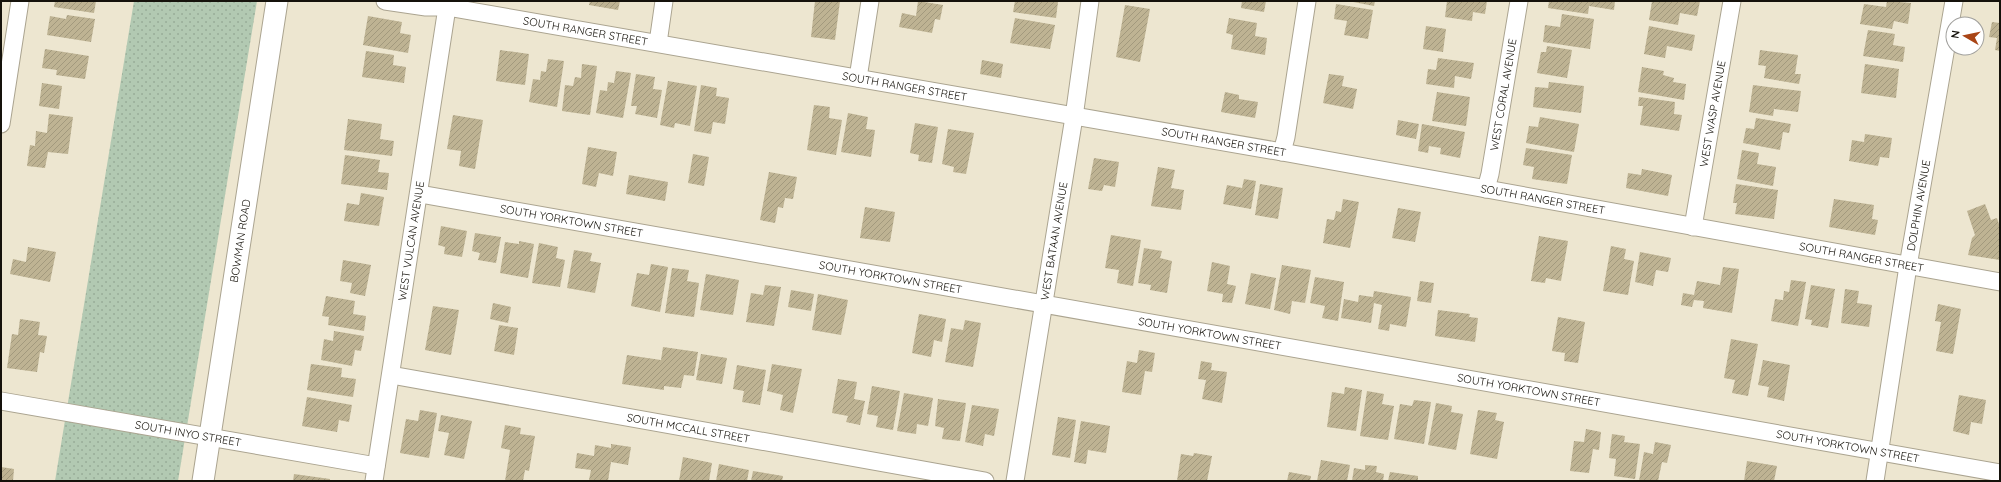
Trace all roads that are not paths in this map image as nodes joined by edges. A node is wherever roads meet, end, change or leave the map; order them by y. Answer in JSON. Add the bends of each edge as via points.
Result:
{"nodes":[{"id":1,"x":20,"y":1,"type":"edge"},
{"id":2,"x":277,"y":1,"type":"edge"},
{"id":3,"x":385,"y":1,"type":"edge"},
{"id":4,"x":664,"y":1,"type":"edge"},
{"id":5,"x":870,"y":1,"type":"edge"},
{"id":6,"x":1090,"y":1,"type":"edge"},
{"id":7,"x":1306,"y":1,"type":"edge"},
{"id":8,"x":1519,"y":1,"type":"edge"},
{"id":9,"x":1732,"y":1,"type":"edge"},
{"id":10,"x":1954,"y":1,"type":"edge"},
{"id":11,"x":448,"y":4,"type":"edge"},
{"id":12,"x":658,"y":43,"type":"junction"},
{"id":13,"x":858,"y":78,"type":"junction"},
{"id":14,"x":1074,"y":117,"type":"junction"},
{"id":15,"x":1,"y":124,"type":"edge"},
{"id":16,"x":1282,"y":152,"type":"junction"},
{"id":17,"x":1486,"y":189,"type":"junction"},
{"id":18,"x":420,"y":194,"type":"junction"},
{"id":19,"x":1693,"y":227,"type":"junction"},
{"id":20,"x":1908,"y":266,"type":"junction"},
{"id":21,"x":2000,"y":282,"type":"edge"},
{"id":22,"x":1044,"y":304,"type":"junction"},
{"id":23,"x":391,"y":375,"type":"junction"},
{"id":24,"x":1,"y":401,"type":"edge"},
{"id":25,"x":211,"y":437,"type":"junction"},
{"id":26,"x":1879,"y":452,"type":"junction"},
{"id":27,"x":375,"y":473,"type":"edge"},
{"id":28,"x":2000,"y":473,"type":"edge"},
{"id":29,"x":204,"y":481,"type":"edge"},
{"id":30,"x":985,"y":481,"type":"edge"},
{"id":31,"x":1015,"y":481,"type":"edge"},
{"id":32,"x":1875,"y":481,"type":"edge"}],
"edges":[{"from":1,"to":15,"type":"street"},
{"from":2,"to":25,"type":"main road","name":"BOWMAN ROAD"},
{"from":3,"to":11,"type":"street","name":"SOUTH RANGER STREET","via":[[426,7]]},
{"from":4,"to":12,"type":"street"},
{"from":5,"to":13,"type":"street"},
{"from":6,"to":14,"type":"street","name":"WEST BATAAN AVENUE"},
{"from":7,"to":16,"type":"street"},
{"from":8,"to":17,"type":"street","name":"WEST CORAL AVENUE"},
{"from":9,"to":19,"type":"street","name":"WEST WASP AVENUE"},
{"from":10,"to":20,"type":"street","name":"DOLPHIN AVENUE"},
{"from":11,"to":12,"type":"street","name":"SOUTH RANGER STREET"},
{"from":11,"to":18,"type":"street","name":"WEST VULCAN AVENUE"},
{"from":12,"to":13,"type":"street","name":"SOUTH RANGER STREET"},
{"from":13,"to":14,"type":"street","name":"SOUTH RANGER STREET"},
{"from":14,"to":16,"type":"street","name":"SOUTH RANGER STREET"},
{"from":14,"to":22,"type":"street","name":"WEST BATAAN AVENUE"},
{"from":16,"to":17,"type":"street","name":"SOUTH RANGER STREET"},
{"from":17,"to":19,"type":"street","name":"SOUTH RANGER STREET"},
{"from":18,"to":22,"type":"street","name":"SOUTH YORKTOWN STREET"},
{"from":18,"to":23,"type":"street","name":"WEST VULCAN AVENUE"},
{"from":19,"to":20,"type":"street","name":"SOUTH RANGER STREET"},
{"from":20,"to":21,"type":"street","name":"SOUTH RANGER STREET"},
{"from":20,"to":26,"type":"street","name":"DOLPHIN AVENUE"},
{"from":22,"to":26,"type":"street","name":"SOUTH YORKTOWN STREET"},
{"from":22,"to":31,"type":"street","name":"WEST BATAAN AVENUE"},
{"from":23,"to":27,"type":"street","name":"WEST VULCAN AVENUE"},
{"from":23,"to":30,"type":"street","name":"SOUTH MCCALL STREET"},
{"from":24,"to":25,"type":"street","name":"SOUTH INYO STREET"},
{"from":25,"to":27,"type":"street","name":"SOUTH INYO STREET"},
{"from":25,"to":29,"type":"main road","name":"BOWMAN ROAD"},
{"from":26,"to":28,"type":"street","name":"SOUTH YORKTOWN STREET"},
{"from":26,"to":32,"type":"street","name":"DOLPHIN AVENUE"}]}
